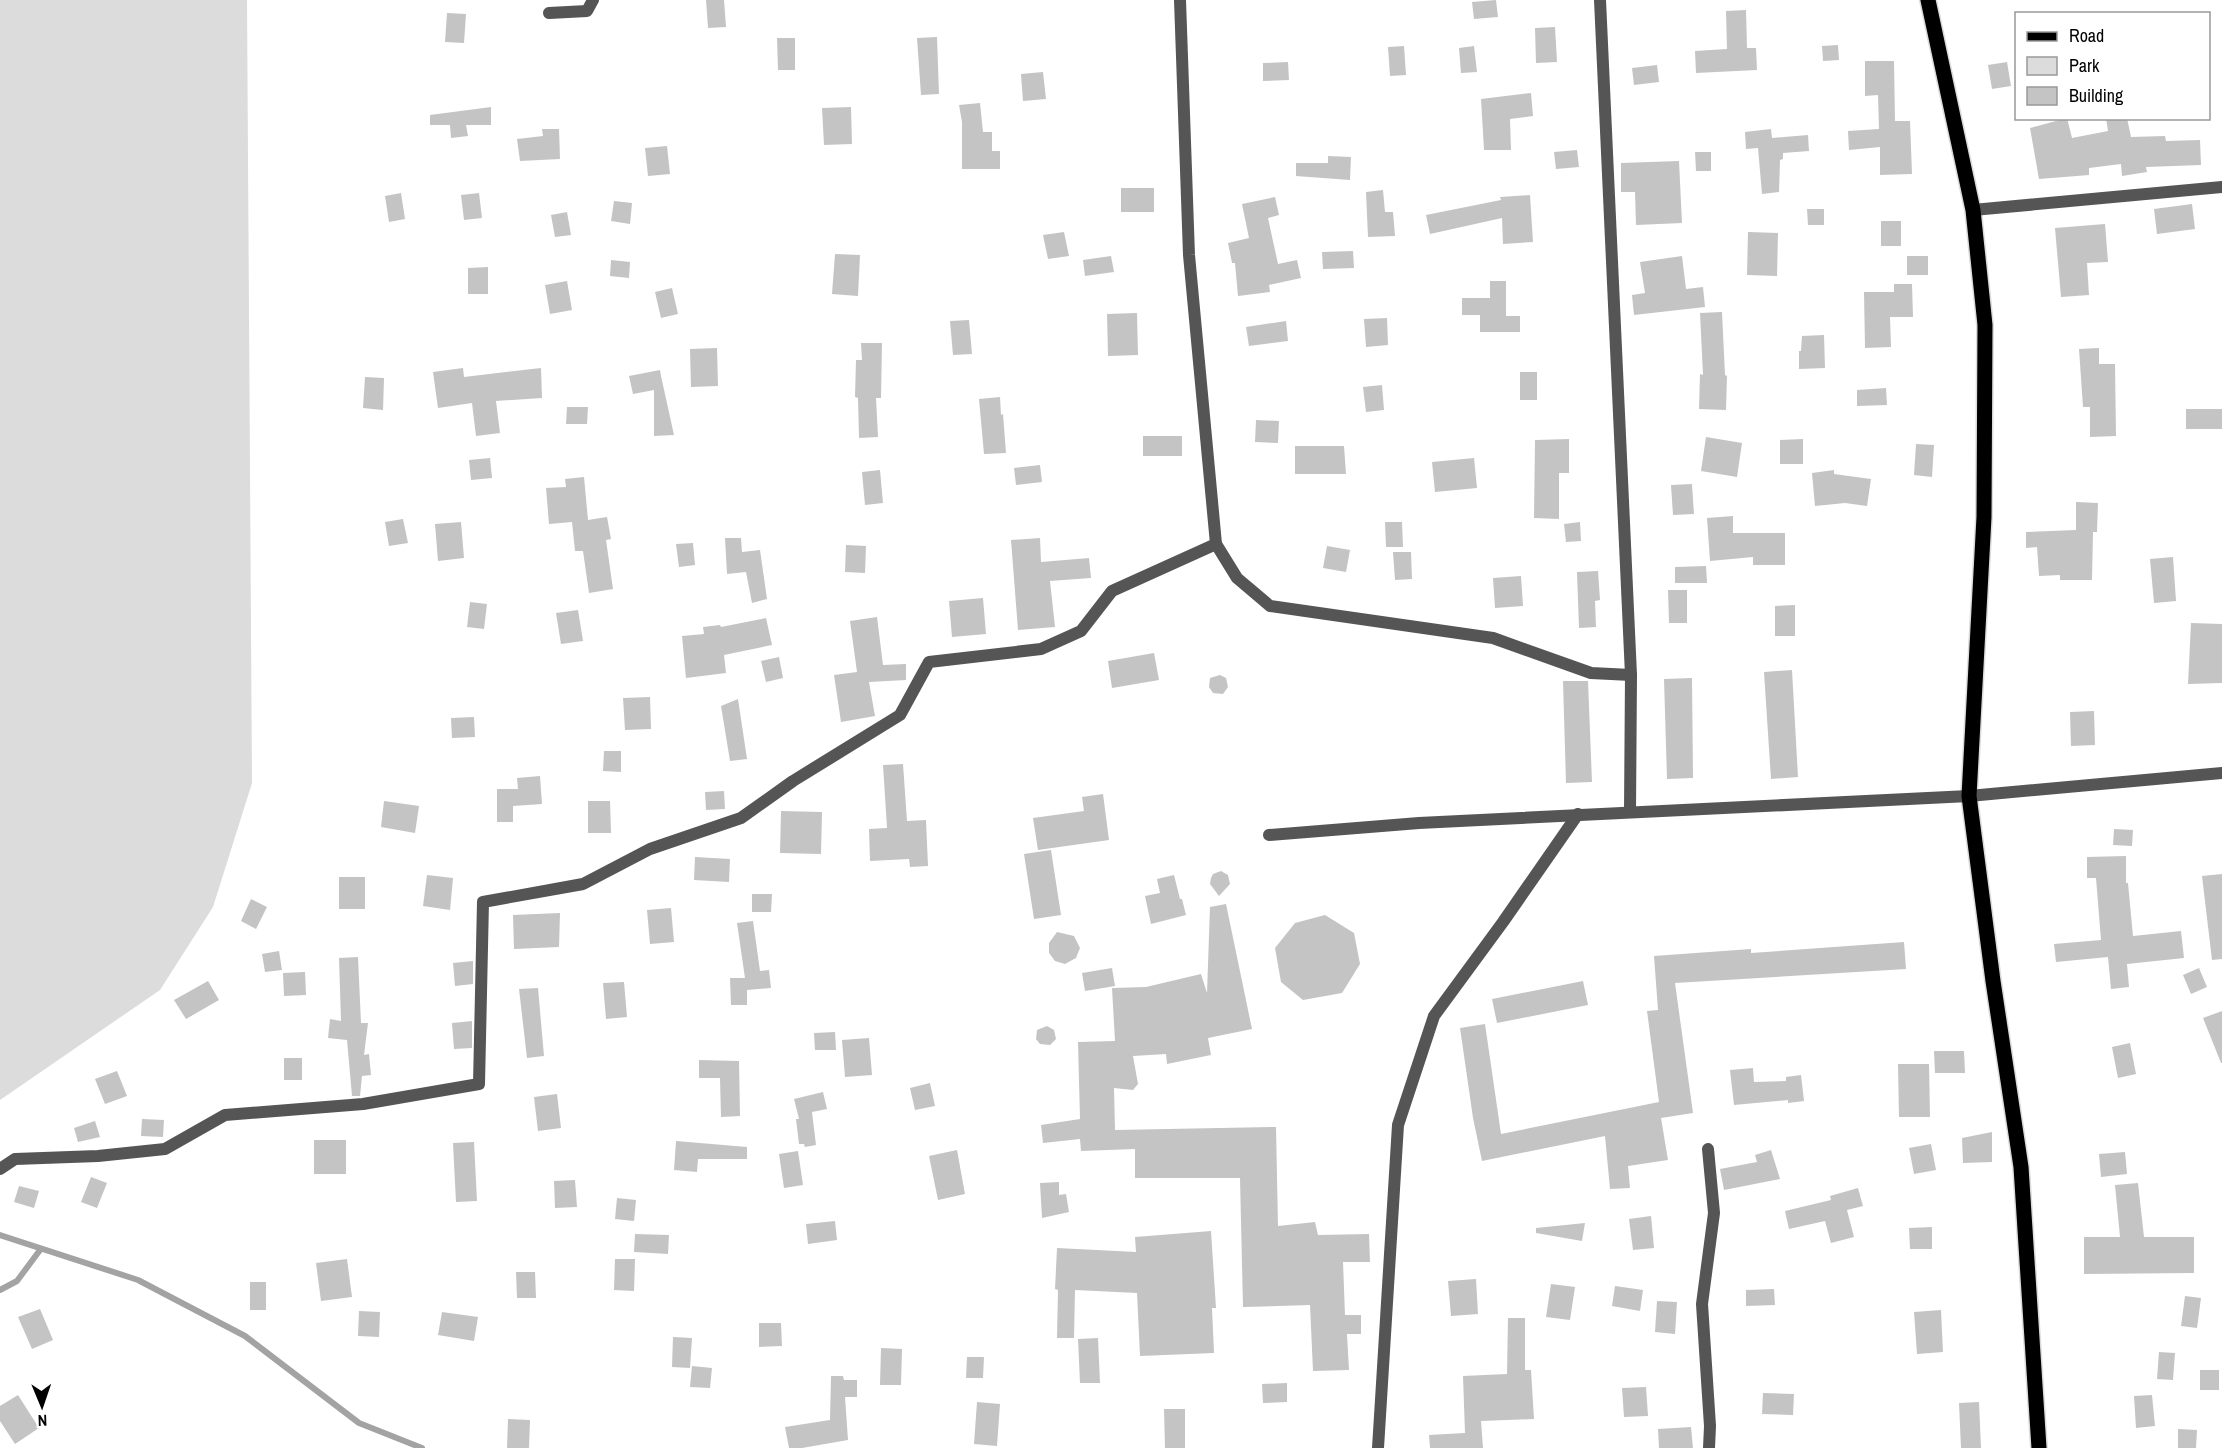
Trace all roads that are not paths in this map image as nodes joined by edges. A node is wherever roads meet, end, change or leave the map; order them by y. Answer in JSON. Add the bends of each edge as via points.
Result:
{"nodes":[{"id":1,"x":593,"y":0,"type":"edge"},
{"id":2,"x":1180,"y":0,"type":"edge"},
{"id":3,"x":1600,"y":0,"type":"edge"},
{"id":4,"x":1928,"y":0,"type":"edge"},
{"id":5,"x":549,"y":13,"type":"dead end"},
{"id":6,"x":2222,"y":188,"type":"edge"},
{"id":7,"x":1973,"y":210,"type":"junction"},
{"id":8,"x":1216,"y":544,"type":"junction"},
{"id":9,"x":1631,"y":675,"type":"junction"},
{"id":10,"x":2222,"y":773,"type":"edge"},
{"id":11,"x":1969,"y":796,"type":"junction"},
{"id":12,"x":1630,"y":812,"type":"junction"},
{"id":13,"x":1578,"y":814,"type":"junction"},
{"id":14,"x":1269,"y":835,"type":"dead end"},
{"id":15,"x":1708,"y":1149,"type":"dead end"},
{"id":16,"x":0,"y":1169,"type":"edge"},
{"id":17,"x":1378,"y":1448,"type":"edge"},
{"id":18,"x":1709,"y":1448,"type":"edge"},
{"id":19,"x":2039,"y":1448,"type":"edge"}],
"edges":[{"from":1,"to":5,"type":"street","via":[[587,11]]},
{"from":2,"to":8,"type":"street","via":[[1189,255]]},
{"from":3,"to":9,"type":"street"},
{"from":4,"to":7,"type":"main road"},
{"from":6,"to":7,"type":"street"},
{"from":7,"to":11,"type":"main road","via":[[1985,325],[1984,517]]},
{"from":8,"to":9,"type":"street","via":[[1237,578],[1270,606],[1493,639],[1591,673]]},
{"from":8,"to":16,"type":"street","via":[[1112,591],[1081,631],[1041,649],[929,662],[900,716],[793,781],[741,818],[650,849],[583,884],[483,902],[479,1084],[363,1104],[225,1115],[165,1149],[15,1159]]},
{"from":9,"to":12,"type":"street"},
{"from":10,"to":11,"type":"street"},
{"from":11,"to":12,"type":"street"},
{"from":11,"to":19,"type":"main road","via":[[2021,1167]]},
{"from":12,"to":13,"type":"street"},
{"from":13,"to":14,"type":"street"},
{"from":13,"to":17,"type":"street","via":[[1434,1016],[1398,1125]]},
{"from":15,"to":18,"type":"street","via":[[1714,1213],[1702,1304]]}]}
